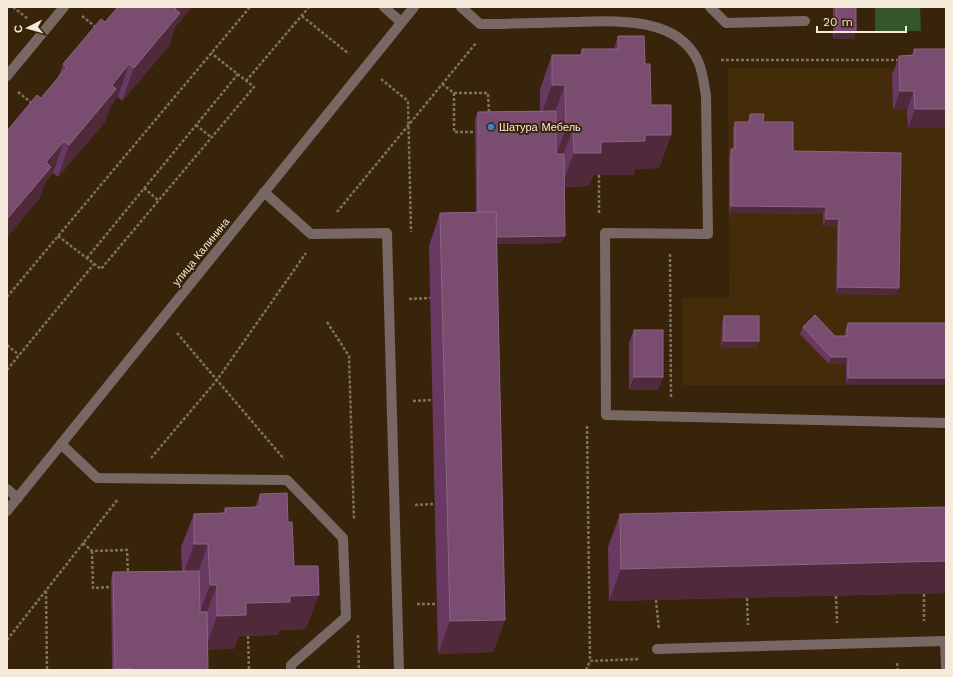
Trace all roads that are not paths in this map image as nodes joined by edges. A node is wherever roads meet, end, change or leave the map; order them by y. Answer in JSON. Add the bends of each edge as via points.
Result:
{"nodes":[{"id":1,"x":64,"y":7,"type":"edge"},
{"id":2,"x":384,"y":7,"type":"edge"},
{"id":3,"x":414,"y":7,"type":"edge"},
{"id":4,"x":460,"y":7,"type":"edge"},
{"id":5,"x":710,"y":7,"type":"edge"},
{"id":6,"x":805,"y":21,"type":"dead end"},
{"id":7,"x":401,"y":22,"type":"junction"},
{"id":8,"x":7,"y":76,"type":"edge"},
{"id":9,"x":264,"y":192,"type":"junction"},
{"id":10,"x":946,"y":424,"type":"edge"},
{"id":11,"x":61,"y":444,"type":"junction"},
{"id":12,"x":7,"y":489,"type":"edge"},
{"id":13,"x":18,"y":498,"type":"junction"},
{"id":14,"x":7,"y":511,"type":"edge"},
{"id":15,"x":946,"y":641,"type":"edge"},
{"id":16,"x":659,"y":649,"type":"road end"},
{"id":17,"x":946,"y":667,"type":"edge"},
{"id":18,"x":292,"y":670,"type":"edge"},
{"id":19,"x":398,"y":670,"type":"edge"}],
"edges":[{"from":1,"to":8,"type":"street"},
{"from":2,"to":7,"type":"street"},
{"from":3,"to":7,"type":"street","name":"улица Калинина"},
{"from":4,"to":10,"type":"street","via":[[480,24],[618,21],[643,23],[680,40],[698,60],[706,96],[708,234],[605,233],[606,415]]},
{"from":5,"to":6,"type":"street","via":[[726,22]]},
{"from":7,"to":9,"type":"street","name":"улица Калинина"},
{"from":9,"to":11,"type":"street","name":"улица Калинина"},
{"from":9,"to":19,"type":"street","via":[[311,234],[387,233]]},
{"from":11,"to":13,"type":"street","name":"улица Калинина"},
{"from":11,"to":18,"type":"street","via":[[97,478],[287,480],[343,538],[346,617],[291,665]]},
{"from":12,"to":13,"type":"street"},
{"from":13,"to":14,"type":"street","name":"улица Калинина"},
{"from":15,"to":16,"type":"street"},
{"from":15,"to":17,"type":"street"}]}
